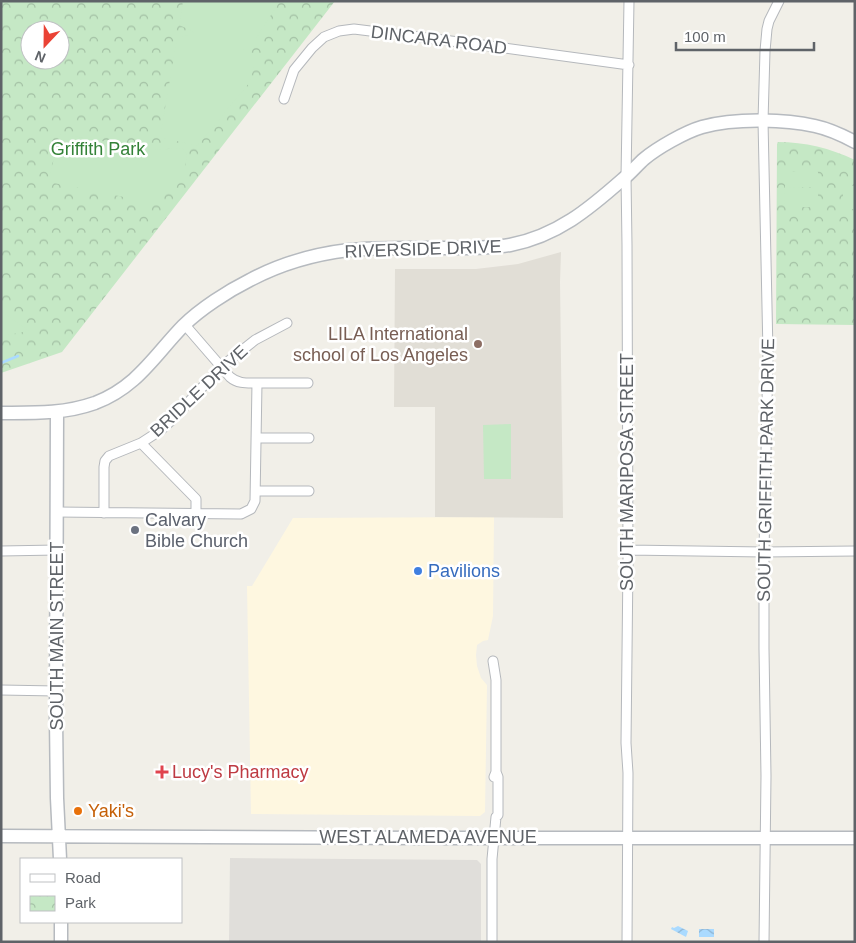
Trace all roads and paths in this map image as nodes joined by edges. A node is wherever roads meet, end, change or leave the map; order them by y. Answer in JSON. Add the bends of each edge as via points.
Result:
{"nodes":[{"id":1,"x":630,"y":1,"type":"edge"},
{"id":2,"x":779,"y":1,"type":"edge"},
{"id":3,"x":629,"y":65,"type":"junction"},
{"id":4,"x":284,"y":99,"type":"dead end"},
{"id":5,"x":763,"y":121,"type":"junction"},
{"id":6,"x":855,"y":142,"type":"edge"},
{"id":7,"x":626,"y":177,"type":"junction"},
{"id":8,"x":287,"y":324,"type":"dead end"},
{"id":9,"x":184,"y":325,"type":"junction"},
{"id":10,"x":221,"y":367,"type":"junction"},
{"id":11,"x":308,"y":382,"type":"dead end"},
{"id":12,"x":257,"y":383,"type":"junction"},
{"id":13,"x":57,"y":412,"type":"junction"},
{"id":14,"x":1,"y":413,"type":"edge"},
{"id":15,"x":256,"y":438,"type":"junction"},
{"id":16,"x":309,"y":438,"type":"dead end"},
{"id":17,"x":142,"y":443,"type":"junction"},
{"id":18,"x":256,"y":491,"type":"junction"},
{"id":19,"x":309,"y":491,"type":"dead end"},
{"id":20,"x":57,"y":512,"type":"junction"},
{"id":21,"x":104,"y":513,"type":"junction"},
{"id":22,"x":196,"y":513,"type":"junction"},
{"id":23,"x":57,"y":550,"type":"junction"},
{"id":24,"x":628,"y":550,"type":"junction"},
{"id":25,"x":1,"y":551,"type":"edge"},
{"id":26,"x":855,"y":551,"type":"edge"},
{"id":27,"x":764,"y":552,"type":"junction"},
{"id":28,"x":493,"y":661,"type":"dead end"},
{"id":29,"x":1,"y":690,"type":"edge"},
{"id":30,"x":56,"y":691,"type":"junction"},
{"id":31,"x":1,"y":836,"type":"edge"},
{"id":32,"x":59,"y":836,"type":"junction"},
{"id":33,"x":628,"y":837,"type":"junction"},
{"id":34,"x":494,"y":838,"type":"junction"},
{"id":35,"x":766,"y":838,"type":"junction"},
{"id":36,"x":855,"y":838,"type":"edge"},
{"id":37,"x":60,"y":858,"type":"edge"},
{"id":38,"x":61,"y":923,"type":"edge"},
{"id":39,"x":61,"y":942,"type":"edge"},
{"id":40,"x":492,"y":942,"type":"edge"},
{"id":41,"x":627,"y":942,"type":"edge"},
{"id":42,"x":764,"y":942,"type":"edge"}],
"edges":[{"from":1,"to":3,"type":"street","name":"SOUTH MARIPOSA STREET"},
{"from":2,"to":5,"type":"street","name":"SOUTH GRIFFITH PARK DRIVE","via":[[767,29]]},
{"from":3,"to":4,"type":"street","name":"DINCARA ROAD","via":[[339,30],[324,37],[294,70]]},
{"from":3,"to":7,"type":"street","name":"SOUTH MARIPOSA STREET"},
{"from":5,"to":6,"type":"main road","name":"RIVERSIDE DRIVE","via":[[816,126]]},
{"from":5,"to":7,"type":"main road","name":"RIVERSIDE DRIVE","via":[[700,128],[662,146]]},
{"from":5,"to":27,"type":"street","name":"SOUTH GRIFFITH PARK DRIVE","via":[[768,353]]},
{"from":7,"to":9,"type":"main road","name":"RIVERSIDE DRIVE","via":[[576,218],[531,240],[489,248],[350,250],[304,259],[250,280]]},
{"from":7,"to":24,"type":"street","name":"SOUTH MARIPOSA STREET"},
{"from":8,"to":10,"type":"street","name":"BRIDLE DRIVE","via":[[255,340]]},
{"from":9,"to":10,"type":"street"},
{"from":9,"to":13,"type":"main road","name":"RIVERSIDE DRIVE","via":[[128,385],[95,403]]},
{"from":10,"to":12,"type":"street","via":[[235,381]]},
{"from":10,"to":17,"type":"street","name":"BRIDLE DRIVE","via":[[172,420]]},
{"from":11,"to":12,"type":"street"},
{"from":12,"to":15,"type":"street"},
{"from":13,"to":14,"type":"main road","name":"RIVERSIDE DRIVE"},
{"from":13,"to":20,"type":"main road","name":"SOUTH MAIN STREET"},
{"from":15,"to":16,"type":"street"},
{"from":15,"to":18,"type":"street"},
{"from":17,"to":21,"type":"street","name":"BRIDLE DRIVE","via":[[109,456],[106,461]]},
{"from":17,"to":22,"type":"street","via":[[196,499]]},
{"from":18,"to":19,"type":"street"},
{"from":18,"to":22,"type":"street","via":[[251,509],[241,514]]},
{"from":20,"to":21,"type":"street"},
{"from":20,"to":23,"type":"main road","name":"SOUTH MAIN STREET"},
{"from":21,"to":22,"type":"street"},
{"from":23,"to":25,"type":"street"},
{"from":23,"to":30,"type":"main road","name":"SOUTH MAIN STREET"},
{"from":24,"to":27,"type":"street"},
{"from":24,"to":33,"type":"street","name":"SOUTH MARIPOSA STREET"},
{"from":26,"to":27,"type":"street"},
{"from":27,"to":35,"type":"street","name":"SOUTH GRIFFITH PARK DRIVE"},
{"from":28,"to":34,"type":"street","via":[[498,777]]},
{"from":29,"to":30,"type":"street"},
{"from":30,"to":32,"type":"main road","name":"SOUTH MAIN STREET"},
{"from":31,"to":32,"type":"main road","name":"WEST ALAMEDA AVENUE"},
{"from":32,"to":34,"type":"main road","name":"WEST ALAMEDA AVENUE"},
{"from":32,"to":37,"type":"main road","name":"SOUTH MAIN STREET"},
{"from":33,"to":34,"type":"main road","name":"WEST ALAMEDA AVENUE"},
{"from":33,"to":35,"type":"main road","name":"WEST ALAMEDA AVENUE"},
{"from":33,"to":41,"type":"street","name":"SOUTH MARIPOSA STREET"},
{"from":34,"to":40,"type":"street"},
{"from":35,"to":36,"type":"main road","name":"WEST ALAMEDA AVENUE"},
{"from":35,"to":42,"type":"street","name":"SOUTH GRIFFITH PARK DRIVE"},
{"from":38,"to":39,"type":"main road"}]}
